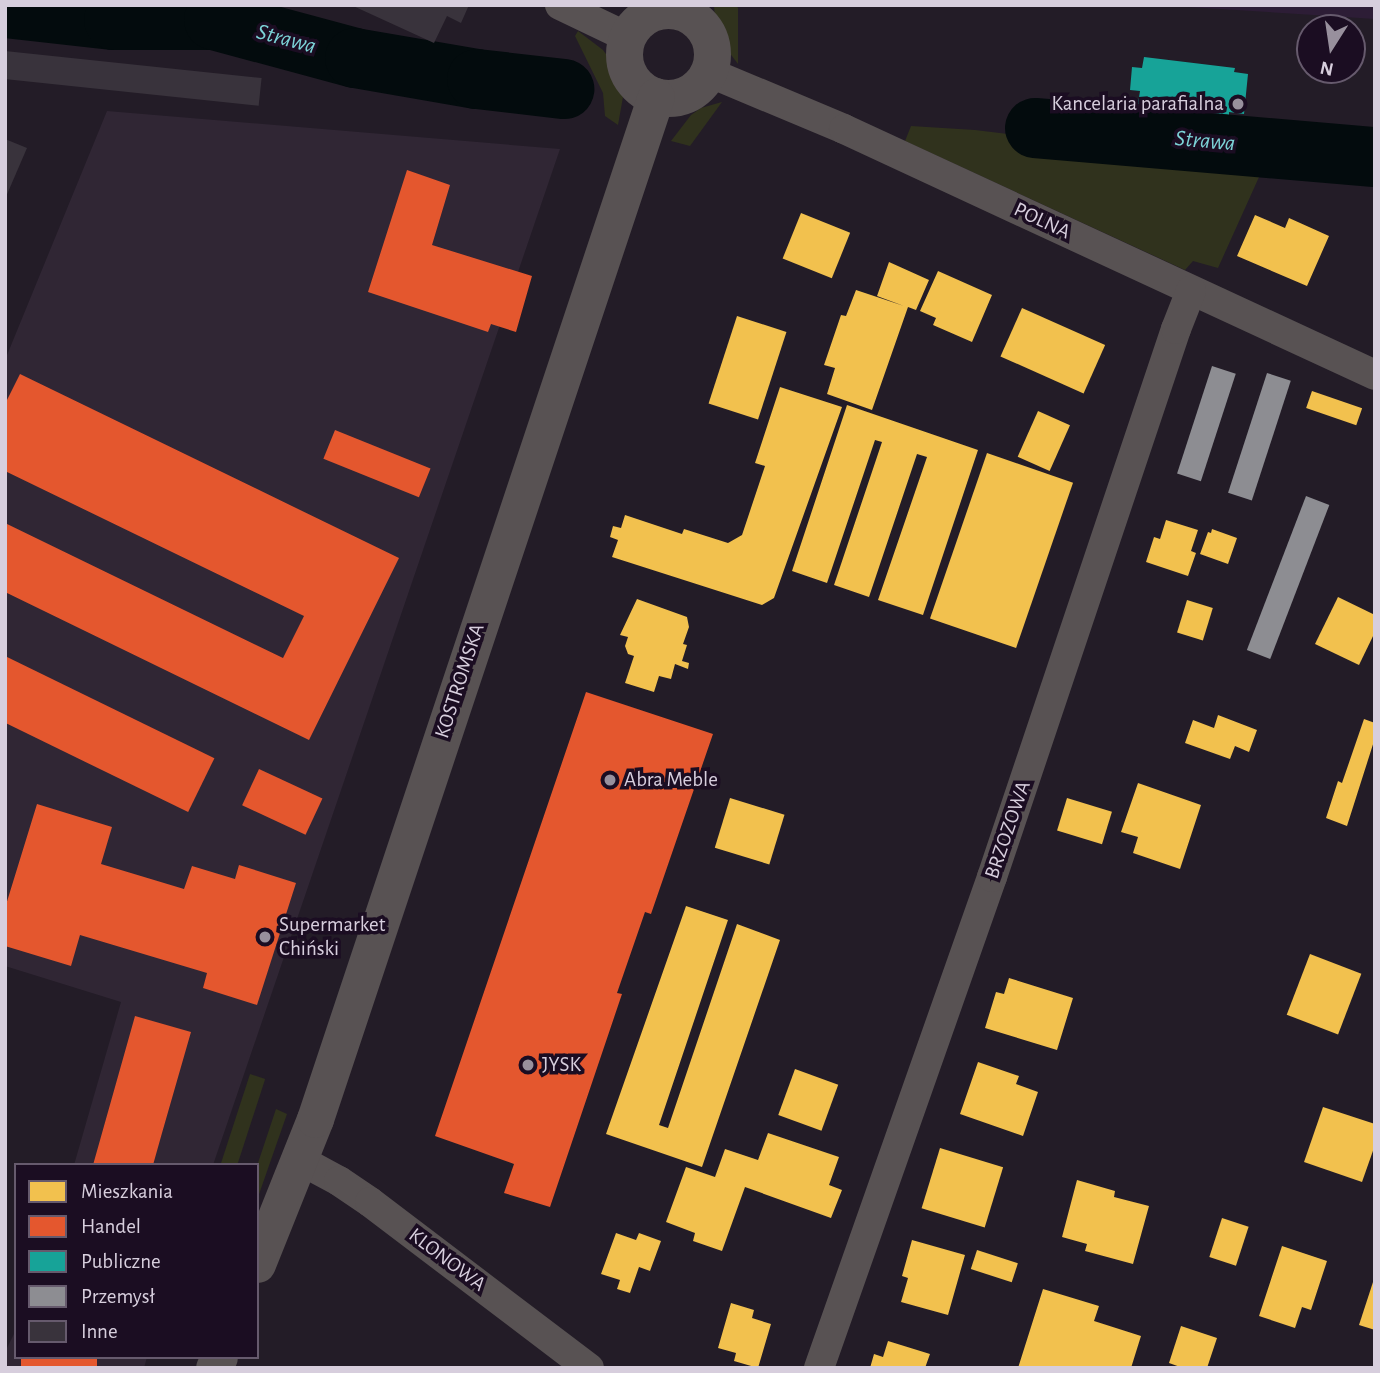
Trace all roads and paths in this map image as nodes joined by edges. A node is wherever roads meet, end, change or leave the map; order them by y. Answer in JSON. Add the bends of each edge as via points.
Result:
{"nodes":[{"id":1,"x":560,"y":5,"type":"edge"},
{"id":2,"x":683,"y":9,"type":"edge"},
{"id":3,"x":627,"y":37,"type":"junction"},
{"id":4,"x":708,"y":72,"type":"junction"},
{"id":5,"x":656,"y":96,"type":"junction"},
{"id":6,"x":1191,"y":291,"type":"junction"},
{"id":7,"x":1375,"y":375,"type":"edge"},
{"id":8,"x":300,"y":1160,"type":"junction"},
{"id":9,"x":259,"y":1259,"type":"edge"},
{"id":10,"x":589,"y":1368,"type":"edge"},
{"id":11,"x":819,"y":1368,"type":"edge"}],
"edges":[{"from":1,"to":3,"type":"street"},
{"from":2,"to":3,"type":"street","via":[[650,13]]},
{"from":2,"to":4,"type":"street","via":[[707,33],[712,48]]},
{"from":3,"to":5,"type":"street","via":[[628,73]]},
{"from":4,"to":5,"type":"street","via":[[698,86],[682,95]]},
{"from":4,"to":6,"type":"street","name":"POLNA","via":[[844,129]]},
{"from":5,"to":8,"type":"street","name":"KOSTROMSKA"},
{"from":6,"to":7,"type":"street","name":"POLNA"},
{"from":6,"to":11,"type":"street","name":"BRZOZOWA"},
{"from":8,"to":9,"type":"street","name":"KOSTROMSKA"},
{"from":8,"to":10,"type":"street","name":"KLONOWA","via":[[370,1202]]}]}
